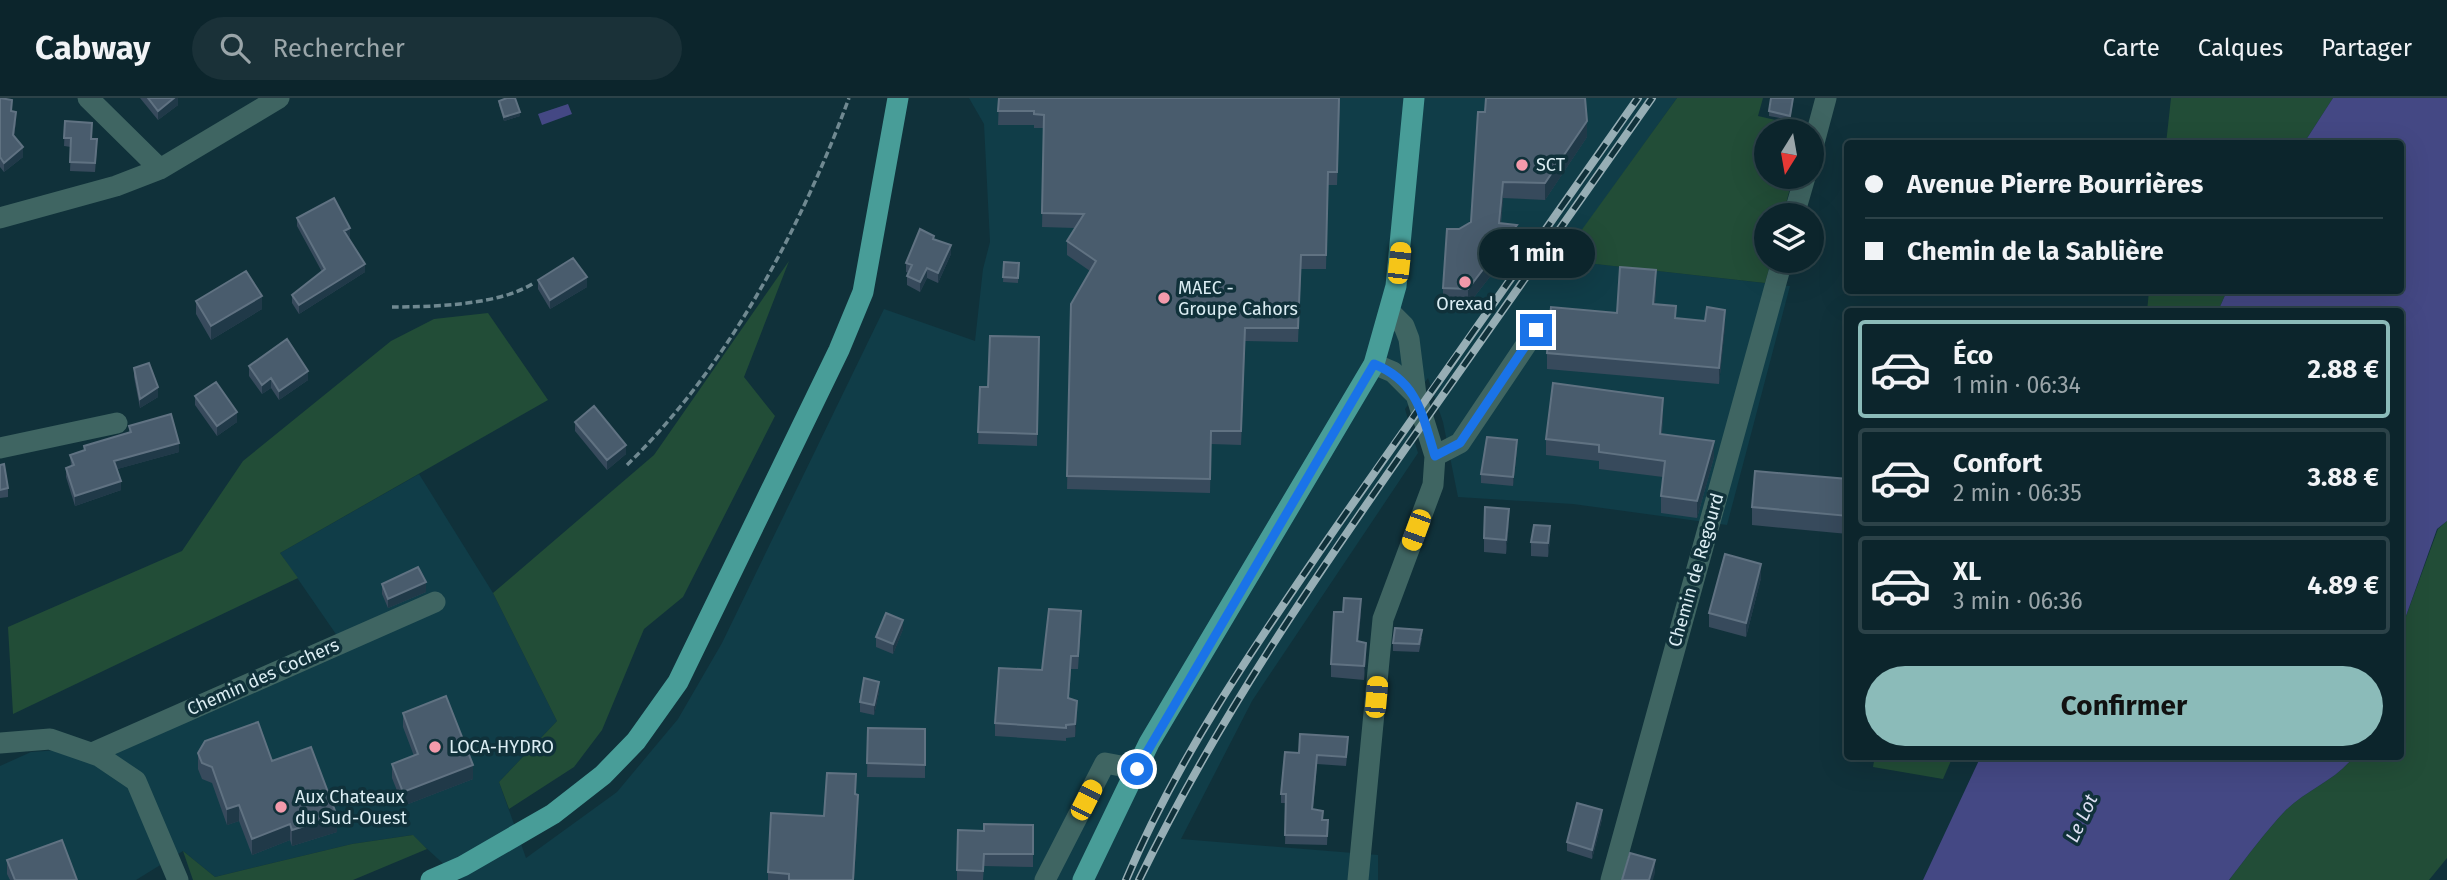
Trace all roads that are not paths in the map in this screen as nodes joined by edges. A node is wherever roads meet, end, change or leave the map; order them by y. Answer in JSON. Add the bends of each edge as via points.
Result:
{"nodes":[{"id":1,"x":88,"y":98,"type":"edge"},
{"id":2,"x":279,"y":98,"type":"edge"},
{"id":3,"x":888,"y":98,"type":"edge"},
{"id":4,"x":898,"y":98,"type":"edge"},
{"id":5,"x":1414,"y":98,"type":"edge"},
{"id":6,"x":1826,"y":98,"type":"edge"},
{"id":7,"x":1820,"y":119,"type":"edge"},
{"id":8,"x":891,"y":131,"type":"junction"},
{"id":9,"x":160,"y":169,"type":"junction"},
{"id":10,"x":0,"y":218,"type":"edge"},
{"id":11,"x":1779,"y":273,"type":"edge"},
{"id":12,"x":1391,"y":313,"type":"junction"},
{"id":13,"x":1536,"y":330,"type":"dead end"},
{"id":14,"x":1374,"y":364,"type":"junction"},
{"id":15,"x":1416,"y":395,"type":"junction"},
{"id":16,"x":117,"y":423,"type":"dead end"},
{"id":17,"x":0,"y":448,"type":"edge"},
{"id":18,"x":1435,"y":456,"type":"junction"},
{"id":19,"x":435,"y":602,"type":"dead end"},
{"id":20,"x":0,"y":743,"type":"edge"},
{"id":21,"x":92,"y":753,"type":"junction"},
{"id":22,"x":1137,"y":769,"type":"junction"},
{"id":23,"x":178,"y":880,"type":"edge"},
{"id":24,"x":431,"y":880,"type":"edge"},
{"id":25,"x":1045,"y":880,"type":"edge"},
{"id":26,"x":1083,"y":880,"type":"edge"},
{"id":27,"x":1358,"y":880,"type":"edge"},
{"id":28,"x":1611,"y":880,"type":"edge"}],
"edges":[{"from":1,"to":9,"type":"street"},
{"from":2,"to":9,"type":"street"},
{"from":3,"to":8,"type":"main road"},
{"from":4,"to":8,"type":"main road"},
{"from":5,"to":12,"type":"main road"},
{"from":6,"to":7,"type":"street"},
{"from":8,"to":24,"type":"main road","via":[[863,292],[678,682],[636,741],[603,775],[553,814]]},
{"from":9,"to":10,"type":"street"},
{"from":11,"to":28,"type":"street","name":"Chemin de Regourd"},
{"from":12,"to":14,"type":"main road"},
{"from":12,"to":15,"type":"street","via":[[1409,339]]},
{"from":13,"to":18,"type":"street","via":[[1460,443]]},
{"from":14,"to":15,"type":"street","via":[[1393,372]]},
{"from":14,"to":22,"type":"main road"},
{"from":15,"to":18,"type":"street"},
{"from":16,"to":17,"type":"street"},
{"from":18,"to":27,"type":"street","via":[[1433,485],[1383,619]]},
{"from":19,"to":21,"type":"street","name":"Chemin des Cochers"},
{"from":20,"to":21,"type":"street","via":[[50,739]]},
{"from":21,"to":23,"type":"street","via":[[136,781]]},
{"from":22,"to":25,"type":"street","via":[[1105,763]]},
{"from":22,"to":26,"type":"main road"}]}
